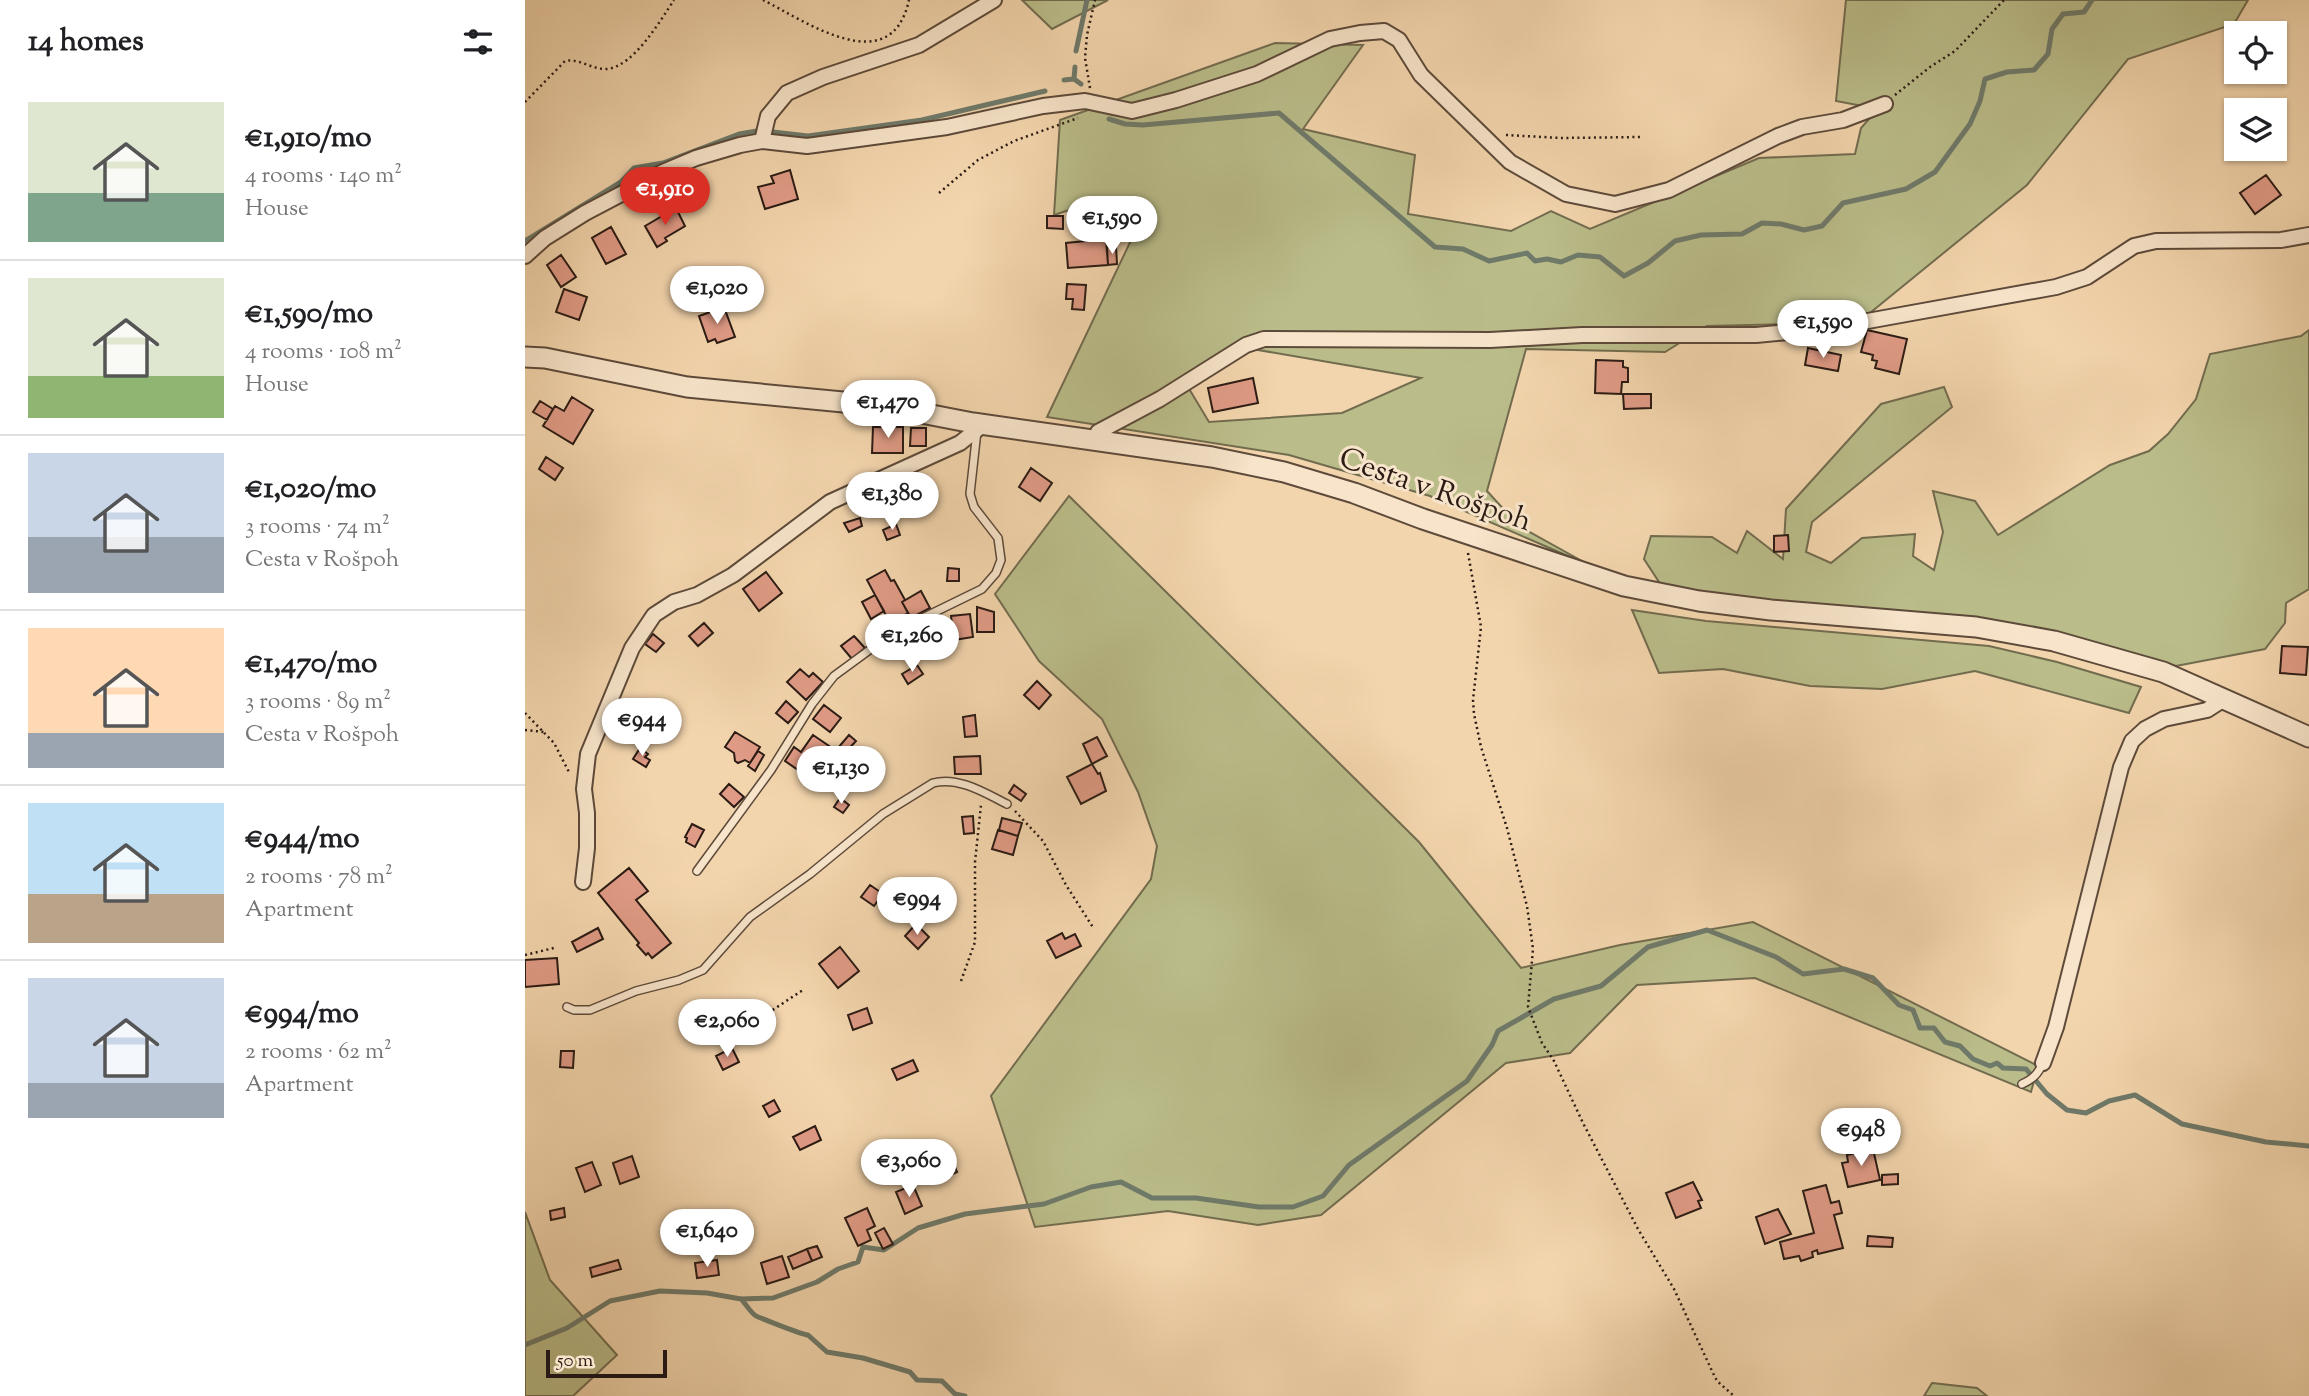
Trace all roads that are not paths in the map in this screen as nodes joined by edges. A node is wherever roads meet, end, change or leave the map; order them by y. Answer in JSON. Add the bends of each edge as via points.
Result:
{"nodes":[{"id":1,"x":994,"y":0,"type":"edge"},
{"id":2,"x":1885,"y":104,"type":"road end"},
{"id":3,"x":762,"y":141,"type":"junction"},
{"id":4,"x":2309,"y":235,"type":"edge"},
{"id":5,"x":525,"y":256,"type":"edge"},
{"id":6,"x":525,"y":357,"type":"edge"},
{"id":7,"x":980,"y":427,"type":"junction"},
{"id":8,"x":1095,"y":439,"type":"junction"},
{"id":9,"x":2224,"y":699,"type":"junction"},
{"id":10,"x":2309,"y":737,"type":"edge"},
{"id":11,"x":1007,"y":804,"type":"road end"},
{"id":12,"x":697,"y":871,"type":"dead end"},
{"id":13,"x":583,"y":882,"type":"dead end"},
{"id":14,"x":566,"y":1007,"type":"dead end"},
{"id":15,"x":2043,"y":1063,"type":"joint"},
{"id":16,"x":2022,"y":1084,"type":"dead end"}],
"edges":[{"from":1,"to":3,"type":"street","via":[[919,45],[787,93],[768,116]]},
{"from":2,"to":3,"type":"street","via":[[1843,120],[1802,127],[1669,190],[1615,204],[1566,194],[1510,162],[1421,75],[1399,40],[1384,31],[1330,39],[1257,74],[1132,111],[1088,101],[807,146]]},
{"from":3,"to":5,"type":"street","via":[[695,158],[663,172],[585,213]]},
{"from":4,"to":8,"type":"street","via":[[2281,240],[2156,241],[2133,246],[2087,277],[2056,287],[1829,328],[1756,335],[1264,340],[1246,345],[1098,432]]},
{"from":6,"to":7,"type":"street","name":"Cesta v Rošpoh","via":[[687,387],[885,406]]},
{"from":7,"to":8,"type":"street","name":"Cesta v Rošpoh"},
{"from":7,"to":12,"type":"lane","via":[[969,494],[998,538],[1001,560],[996,573],[982,589],[894,632],[834,676]]},
{"from":7,"to":13,"type":"street","via":[[961,443],[830,502],[733,575],[654,615],[632,648],[588,754]]},
{"from":8,"to":9,"type":"street","name":"Cesta v Rošpoh","via":[[1285,472],[1624,586],[1699,601],[1976,627],[2053,641],[2163,672]]},
{"from":9,"to":10,"type":"street","name":"Cesta v Rošpoh"},
{"from":9,"to":15,"type":"street","via":[[2207,710],[2164,719],[2131,741]]},
{"from":11,"to":14,"type":"lane","via":[[982,791],[941,781],[925,786],[751,917],[703,970],[590,1010]]},
{"from":15,"to":16,"type":"lane","via":[[2032,1080]]}]}
